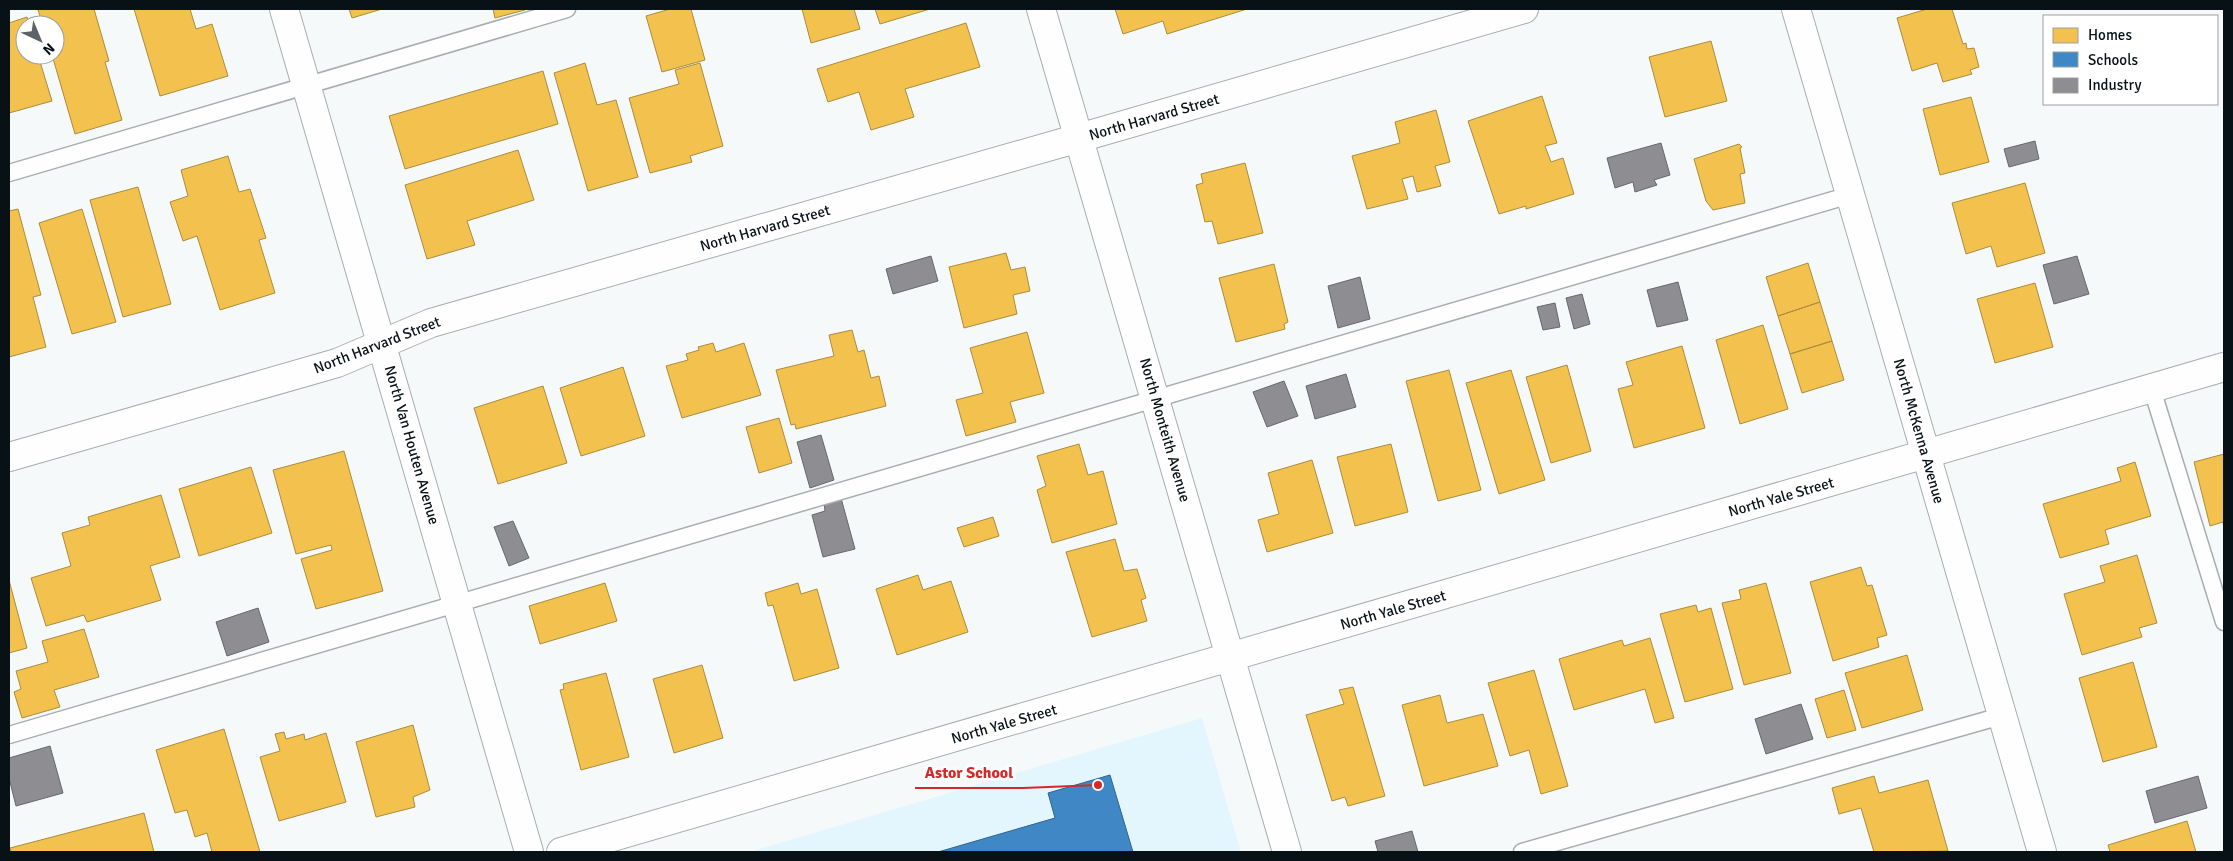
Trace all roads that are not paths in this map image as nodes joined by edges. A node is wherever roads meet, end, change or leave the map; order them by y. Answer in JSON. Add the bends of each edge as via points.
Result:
{"nodes":[{"id":1,"x":284,"y":9,"type":"edge"},
{"id":2,"x":566,"y":9,"type":"edge"},
{"id":3,"x":1041,"y":9,"type":"edge"},
{"id":4,"x":1524,"y":9,"type":"edge"},
{"id":5,"x":1796,"y":9,"type":"edge"},
{"id":6,"x":306,"y":85,"type":"junction"},
{"id":7,"x":1080,"y":138,"type":"junction"},
{"id":8,"x":9,"y":173,"type":"edge"},
{"id":9,"x":1850,"y":195,"type":"junction"},
{"id":10,"x":382,"y":343,"type":"junction"},
{"id":11,"x":2224,"y":367,"type":"edge"},
{"id":12,"x":2152,"y":389,"type":"junction"},
{"id":13,"x":1156,"y":399,"type":"junction"},
{"id":14,"x":1926,"y":454,"type":"junction"},
{"id":15,"x":9,"y":457,"type":"edge"},
{"id":16,"x":457,"y":602,"type":"junction"},
{"id":17,"x":2224,"y":622,"type":"edge"},
{"id":18,"x":1231,"y":658,"type":"junction"},
{"id":19,"x":2001,"y":716,"type":"junction"},
{"id":20,"x":9,"y":735,"type":"edge"},
{"id":21,"x":529,"y":852,"type":"edge"},
{"id":22,"x":561,"y":852,"type":"edge"},
{"id":23,"x":1287,"y":852,"type":"edge"},
{"id":24,"x":1522,"y":852,"type":"edge"},
{"id":25,"x":2042,"y":852,"type":"edge"}],
"edges":[{"from":1,"to":6,"type":"street","name":"North Van Houten Avenue"},
{"from":2,"to":6,"type":"lane"},
{"from":3,"to":7,"type":"street","name":"North Monteith Avenue"},
{"from":4,"to":7,"type":"street","name":"North Harvard Street"},
{"from":5,"to":9,"type":"street","name":"North McKenna Avenue"},
{"from":6,"to":8,"type":"lane"},
{"from":6,"to":10,"type":"street","name":"North Van Houten Avenue"},
{"from":7,"to":10,"type":"street","name":"North Harvard Street","via":[[431,323]]},
{"from":7,"to":13,"type":"street","name":"North Monteith Avenue"},
{"from":9,"to":13,"type":"lane"},
{"from":9,"to":14,"type":"street","name":"North McKenna Avenue"},
{"from":10,"to":15,"type":"street","name":"North Harvard Street","via":[[337,363]]},
{"from":10,"to":16,"type":"street","name":"North Van Houten Avenue"},
{"from":11,"to":12,"type":"street","name":"North Yale Street"},
{"from":12,"to":14,"type":"street","name":"North Yale Street"},
{"from":12,"to":17,"type":"lane"},
{"from":13,"to":16,"type":"lane"},
{"from":13,"to":18,"type":"street","name":"North Monteith Avenue"},
{"from":14,"to":18,"type":"street","name":"North Yale Street"},
{"from":14,"to":19,"type":"street","name":"North McKenna Avenue"},
{"from":16,"to":20,"type":"lane"},
{"from":16,"to":21,"type":"street","name":"North Van Houten Avenue"},
{"from":18,"to":22,"type":"street","name":"North Yale Street"},
{"from":18,"to":23,"type":"street","name":"North Monteith Avenue"},
{"from":19,"to":24,"type":"lane"},
{"from":19,"to":25,"type":"street","name":"North McKenna Avenue"}]}
